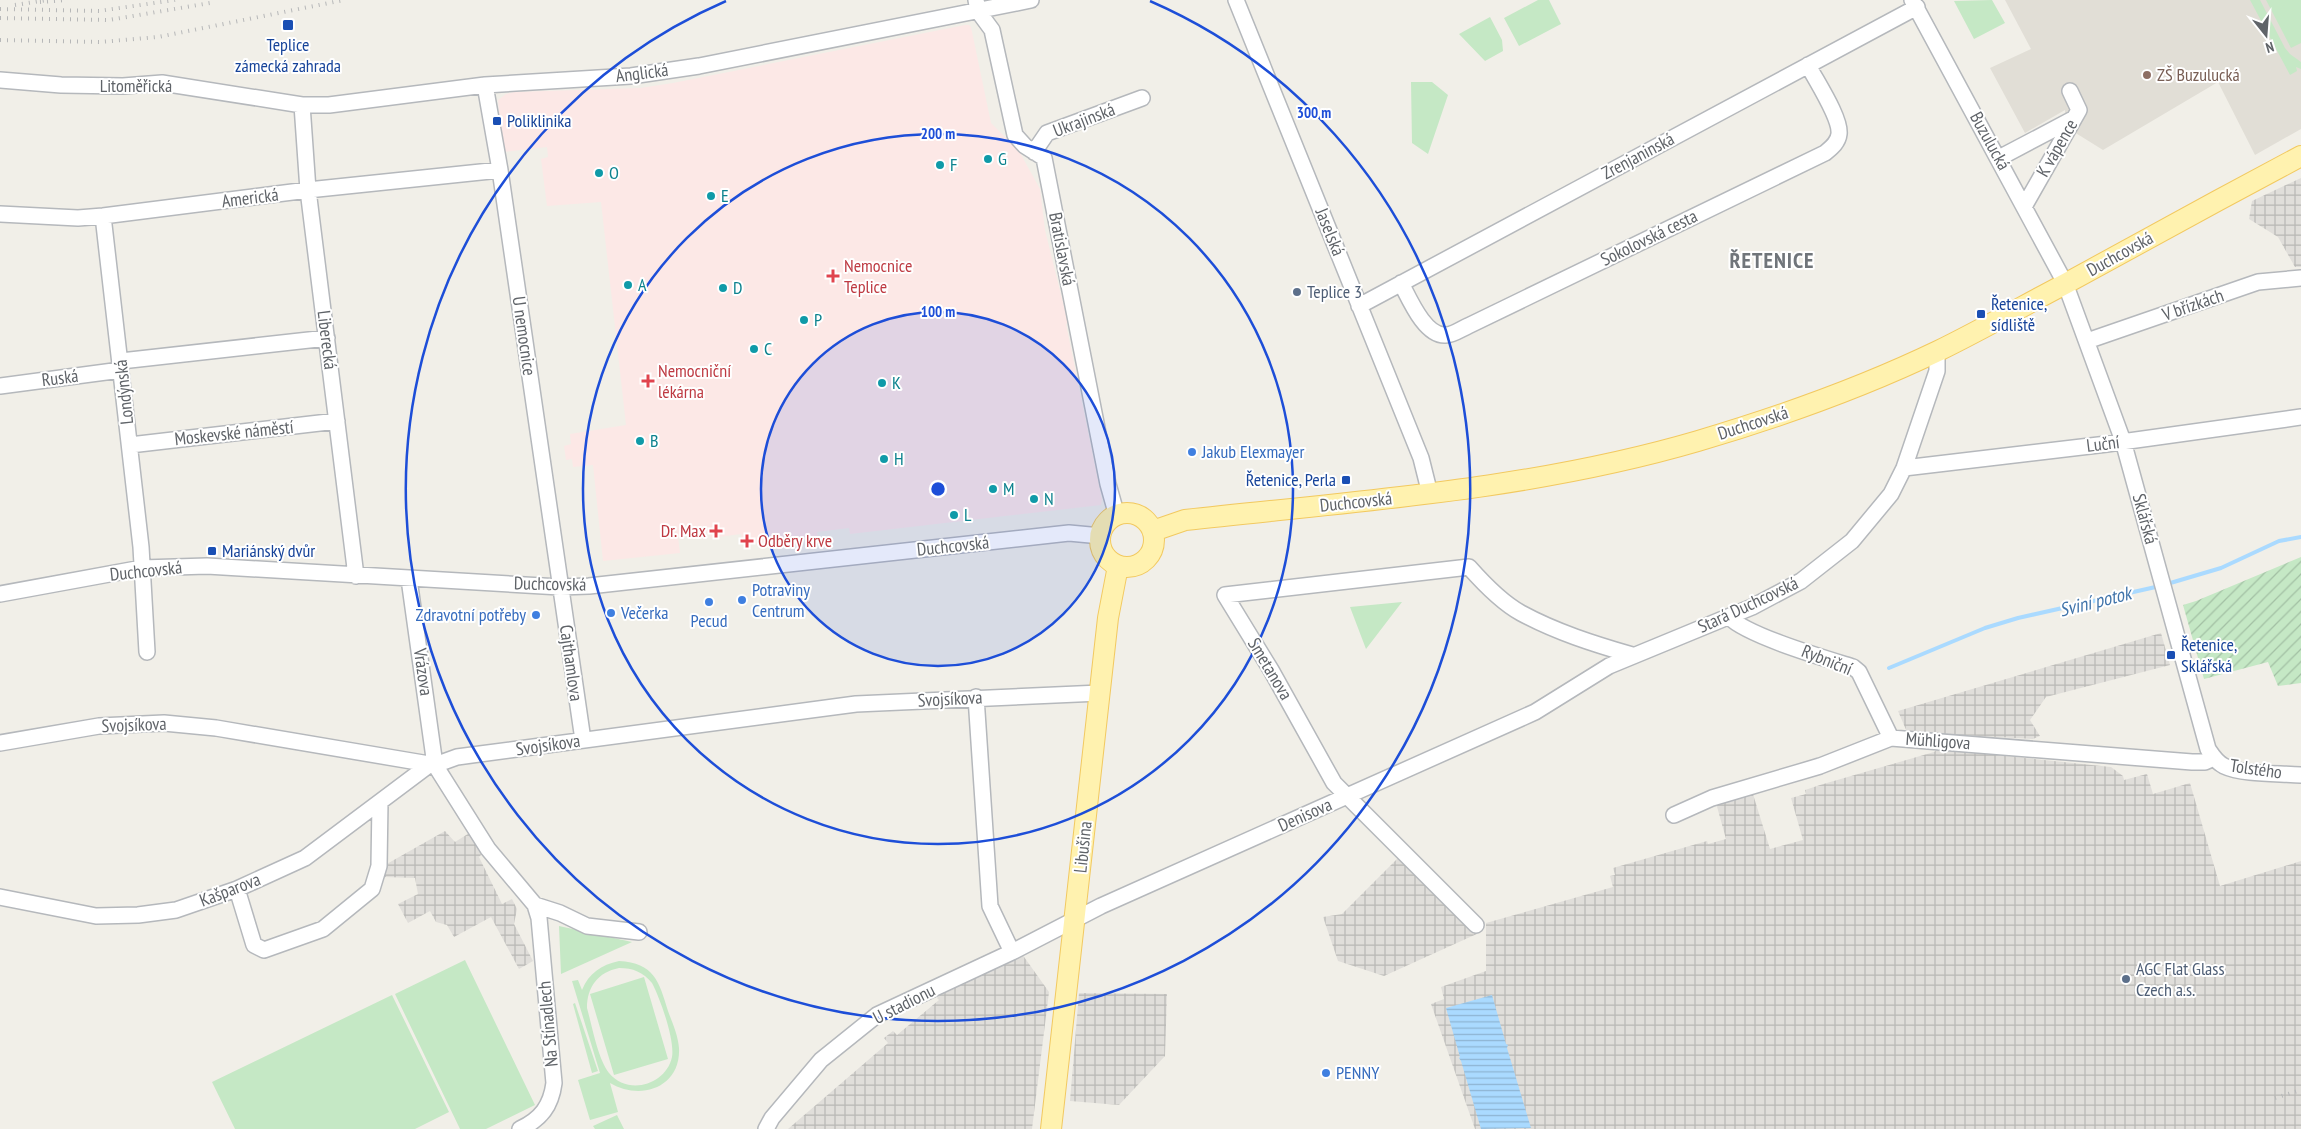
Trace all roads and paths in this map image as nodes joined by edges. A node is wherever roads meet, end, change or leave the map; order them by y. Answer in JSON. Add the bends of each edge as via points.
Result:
{"nodes":[{"id":1,"x":1030,"y":0,"type":"edge"},
{"id":2,"x":1236,"y":0,"type":"edge"},
{"id":3,"x":1915,"y":4,"type":"edge"},
{"id":4,"x":977,"y":5,"type":"edge"},
{"id":5,"x":1808,"y":65,"type":"junction"},
{"id":6,"x":0,"y":80,"type":"edge"},
{"id":7,"x":485,"y":85,"type":"junction"},
{"id":8,"x":2070,"y":91,"type":"dead end"},
{"id":9,"x":1142,"y":98,"type":"dead end"},
{"id":10,"x":302,"y":105,"type":"junction"},
{"id":11,"x":2073,"y":119,"type":"junction"},
{"id":12,"x":1034,"y":152,"type":"junction"},
{"id":13,"x":2301,"y":156,"type":"edge"},
{"id":14,"x":1999,"y":158,"type":"junction"},
{"id":15,"x":500,"y":170,"type":"junction"},
{"id":16,"x":308,"y":190,"type":"junction"},
{"id":17,"x":2025,"y":205,"type":"junction"},
{"id":18,"x":0,"y":214,"type":"edge"},
{"id":19,"x":103,"y":216,"type":"junction"},
{"id":20,"x":2301,"y":278,"type":"edge"},
{"id":21,"x":1401,"y":283,"type":"junction"},
{"id":22,"x":2066,"y":283,"type":"junction"},
{"id":23,"x":1360,"y":306,"type":"junction"},
{"id":24,"x":327,"y":338,"type":"junction"},
{"id":25,"x":2087,"y":341,"type":"junction"},
{"id":26,"x":1937,"y":351,"type":"junction"},
{"id":27,"x":121,"y":366,"type":"junction"},
{"id":28,"x":0,"y":386,"type":"edge"},
{"id":29,"x":2301,"y":417,"type":"edge"},
{"id":30,"x":338,"y":422,"type":"junction"},
{"id":31,"x":2123,"y":442,"type":"junction"},
{"id":32,"x":130,"y":445,"type":"junction"},
{"id":33,"x":1904,"y":468,"type":"junction"},
{"id":34,"x":1430,"y":494,"type":"junction"},
{"id":35,"x":1117,"y":516,"type":"junction"},
{"id":36,"x":1153,"y":531,"type":"junction"},
{"id":37,"x":1101,"y":536,"type":"junction"},
{"id":38,"x":1118,"y":566,"type":"junction"},
{"id":39,"x":142,"y":568,"type":"junction"},
{"id":40,"x":356,"y":576,"type":"junction"},
{"id":41,"x":409,"y":579,"type":"junction"},
{"id":42,"x":560,"y":587,"type":"junction"},
{"id":43,"x":0,"y":594,"type":"edge"},
{"id":44,"x":1728,"y":617,"type":"junction"},
{"id":45,"x":147,"y":652,"type":"dead end"},
{"id":46,"x":1632,"y":655,"type":"junction"},
{"id":47,"x":1100,"y":693,"type":"junction"},
{"id":48,"x":976,"y":697,"type":"junction"},
{"id":49,"x":1535,"y":712,"type":"joint"},
{"id":50,"x":1891,"y":738,"type":"junction"},
{"id":51,"x":583,"y":740,"type":"junction"},
{"id":52,"x":0,"y":743,"type":"edge"},
{"id":53,"x":2214,"y":758,"type":"junction"},
{"id":54,"x":432,"y":765,"type":"junction"},
{"id":55,"x":2301,"y":775,"type":"edge"},
{"id":56,"x":1347,"y":796,"type":"junction"},
{"id":57,"x":380,"y":802,"type":"junction"},
{"id":58,"x":1674,"y":815,"type":"dead end"},
{"id":59,"x":237,"y":889,"type":"junction"},
{"id":60,"x":0,"y":897,"type":"edge"},
{"id":61,"x":536,"y":905,"type":"junction"},
{"id":62,"x":1075,"y":919,"type":"junction"},
{"id":63,"x":1476,"y":925,"type":"dead end"},
{"id":64,"x":639,"y":932,"type":"dead end"},
{"id":65,"x":1012,"y":952,"type":"junction"},
{"id":66,"x":520,"y":1129,"type":"edge"},
{"id":67,"x":766,"y":1129,"type":"edge"},
{"id":68,"x":1050,"y":1129,"type":"edge"}],
"edges":[{"from":1,"to":4,"type":"street"},
{"from":2,"to":23,"type":"street","name":"Jaselská"},
{"from":3,"to":5,"type":"street","name":"Zrenjaninská"},
{"from":3,"to":14,"type":"street","name":"Buzulucká"},
{"from":4,"to":7,"type":"street","name":"Anglická","via":[[699,66],[631,76]]},
{"from":4,"to":12,"type":"street","name":"Bratislavská","via":[[992,30],[1015,135]]},
{"from":5,"to":21,"type":"street","name":"Zrenjaninská"},
{"from":5,"to":21,"type":"street","name":"Sokolovská cesta","via":[[1839,124],[1839,136],[1825,152],[1446,335],[1425,325]]},
{"from":6,"to":10,"type":"street","name":"Litoměřická","via":[[61,85],[162,83]]},
{"from":7,"to":10,"type":"street","name":"Anglická","via":[[329,105]]},
{"from":7,"to":15,"type":"street","name":"U nemocnice"},
{"from":8,"to":11,"type":"street","name":"K vápence","via":[[2079,110]]},
{"from":9,"to":12,"type":"street","name":"Ukrajinská","via":[[1046,133]]},
{"from":10,"to":16,"type":"street","name":"Liberecká"},
{"from":11,"to":14,"type":"street"},
{"from":11,"to":17,"type":"street","name":"K vápence"},
{"from":12,"to":35,"type":"street","name":"Bratislavská","via":[[1044,158]]},
{"from":13,"to":22,"type":"main road","name":"Duchcovská"},
{"from":14,"to":17,"type":"street","name":"Buzulucká"},
{"from":15,"to":16,"type":"street","name":"Americká"},
{"from":15,"to":42,"type":"street","name":"U nemocnice"},
{"from":16,"to":19,"type":"street","name":"Americká"},
{"from":16,"to":24,"type":"street","name":"Liberecká"},
{"from":17,"to":22,"type":"street","name":"Buzulucká"},
{"from":18,"to":19,"type":"street","name":"Americká"},
{"from":19,"to":27,"type":"street","name":"Londýnská"},
{"from":20,"to":25,"type":"street","name":"V břízkách","via":[[2258,282]]},
{"from":21,"to":23,"type":"street","name":"Zrenjaninská"},
{"from":22,"to":25,"type":"street","name":"Sklářská"},
{"from":22,"to":26,"type":"main road","name":"Duchcovská"},
{"from":23,"to":34,"type":"street","name":"Jaselská","via":[[1421,458]]},
{"from":24,"to":27,"type":"street"},
{"from":24,"to":30,"type":"street","name":"Liberecká"},
{"from":25,"to":31,"type":"street","name":"Sklářská"},
{"from":26,"to":33,"type":"street","name":"Stará Duchcovská","via":[[1937,371]]},
{"from":26,"to":34,"type":"main road","name":"Duchcovská","via":[[1872,380],[1696,442],[1559,474]]},
{"from":27,"to":28,"type":"street","name":"Ruská"},
{"from":27,"to":32,"type":"street","name":"Londýnská"},
{"from":29,"to":31,"type":"street","name":"Luční"},
{"from":30,"to":32,"type":"street","name":"Moskevské náměstí"},
{"from":30,"to":40,"type":"street","name":"Liberecká"},
{"from":31,"to":33,"type":"street","name":"Luční"},
{"from":31,"to":53,"type":"street","name":"Sklářská","via":[[2203,734]]},
{"from":32,"to":39,"type":"street","name":"Londýnská"},
{"from":33,"to":44,"type":"street","name":"Stará Duchcovská","via":[[1890,494],[1852,541],[1801,581],[1752,608]]},
{"from":34,"to":36,"type":"main road","name":"Duchcovská","via":[[1185,520]]},
{"from":35,"to":36,"type":"main road","via":[[1134,514],[1143,518]]},
{"from":35,"to":37,"type":"main road","via":[[1109,520]]},
{"from":36,"to":38,"type":"main road","via":[[1154,542],[1148,558],[1131,567]]},
{"from":37,"to":38,"type":"main road","via":[[1103,552]]},
{"from":37,"to":42,"type":"street","name":"Duchcovská","via":[[1069,533]]},
{"from":38,"to":47,"type":"main road","name":"Libušina"},
{"from":39,"to":40,"type":"street","name":"Duchcovská","via":[[207,566]]},
{"from":39,"to":43,"type":"street","name":"Duchcovská"},
{"from":39,"to":45,"type":"street","name":"Londýnská"},
{"from":40,"to":41,"type":"street","name":"Duchcovská"},
{"from":41,"to":42,"type":"street","name":"Duchcovská"},
{"from":41,"to":54,"type":"street","name":"Vrázova"},
{"from":42,"to":51,"type":"street","name":"Cajthamlova"},
{"from":44,"to":46,"type":"street","name":"Stará Duchcovská"},
{"from":44,"to":50,"type":"street","name":"Rybniční","via":[[1756,633],[1852,667],[1863,676]]},
{"from":46,"to":49,"type":"street","name":"Stará Duchcovská"},
{"from":46,"to":56,"type":"street","name":"Smetanova","via":[[1586,642],[1520,613],[1489,590],[1469,567],[1225,595],[1334,783]]},
{"from":47,"to":48,"type":"street","name":"Svojsíkova"},
{"from":47,"to":62,"type":"main road","name":"Libušina"},
{"from":48,"to":51,"type":"street","name":"Svojsíkova","via":[[856,704]]},
{"from":48,"to":65,"type":"street","via":[[990,906]]},
{"from":49,"to":56,"type":"street","name":"Denisova"},
{"from":50,"to":53,"type":"street","name":"Mühligova","via":[[2192,762]]},
{"from":50,"to":58,"type":"street","name":"Mühligova","via":[[1820,766],[1712,798]]},
{"from":51,"to":54,"type":"street","name":"Svojsíkova","via":[[457,757]]},
{"from":52,"to":54,"type":"street","name":"Svojsíkova","via":[[99,726],[164,723],[216,728]]},
{"from":53,"to":55,"type":"street","name":"Tolstého","via":[[2224,766],[2242,770]]},
{"from":54,"to":57,"type":"street","name":"Kašparova"},
{"from":54,"to":61,"type":"street","via":[[506,874]]},
{"from":56,"to":62,"type":"street","name":"Denisova"},
{"from":56,"to":63,"type":"street","name":"Smetanova"},
{"from":57,"to":59,"type":"street","name":"Kašparova","via":[[304,858]]},
{"from":57,"to":59,"type":"street","via":[[379,866],[372,889],[323,929],[264,950],[254,945]]},
{"from":59,"to":60,"type":"street","name":"Kašparova","via":[[176,910],[112,916],[96,916]]},
{"from":61,"to":64,"type":"street","via":[[587,926]]},
{"from":61,"to":66,"type":"street","name":"Na Stínadlech","via":[[554,1083],[548,1107],[539,1118]]},
{"from":62,"to":65,"type":"street","name":"U stadionu"},
{"from":62,"to":68,"type":"main road","name":"Libušina"},
{"from":65,"to":67,"type":"street","name":"U stadionu","via":[[877,1015],[821,1060]]}]}
